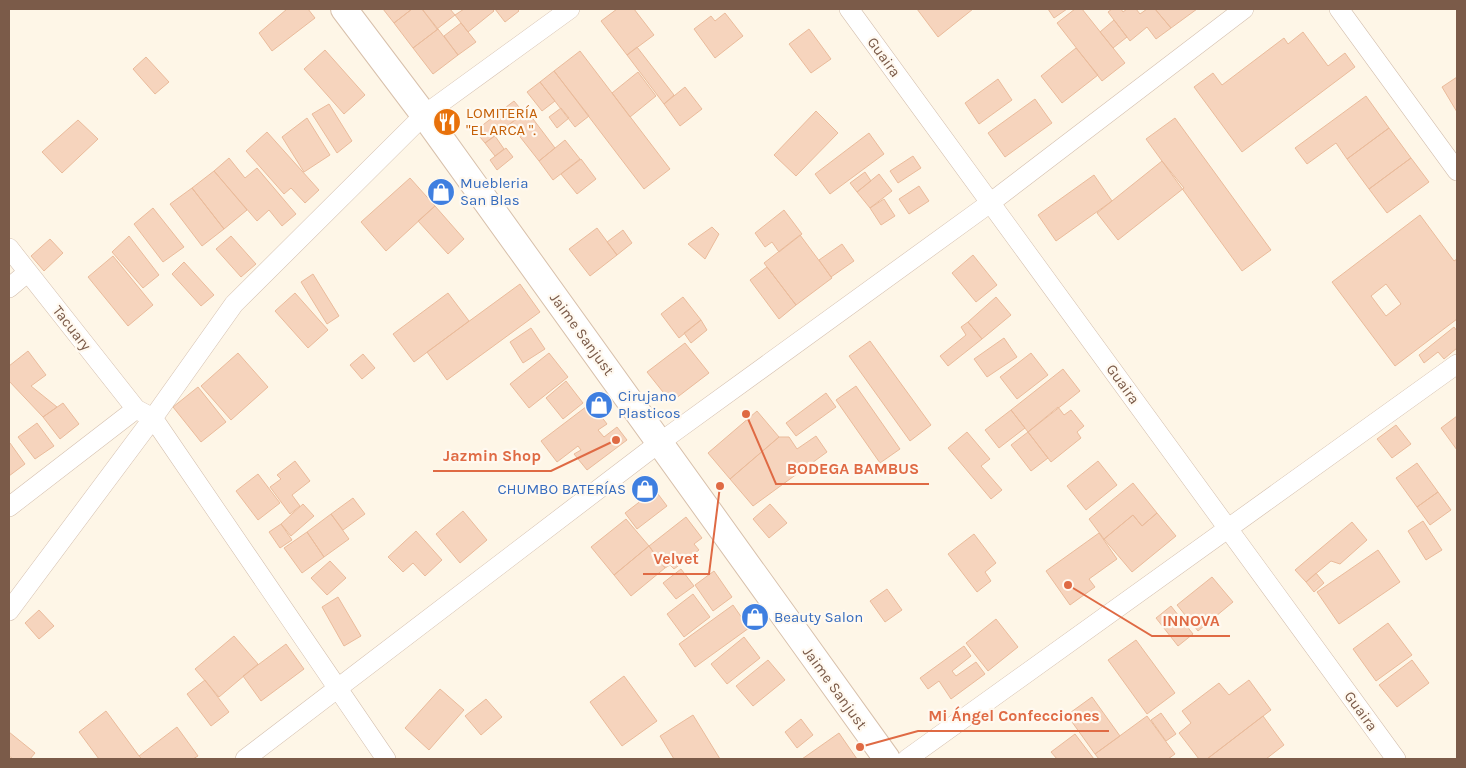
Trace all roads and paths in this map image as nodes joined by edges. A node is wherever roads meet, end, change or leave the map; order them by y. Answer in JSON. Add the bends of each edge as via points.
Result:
{"nodes":[{"id":1,"x":344,"y":9,"type":"edge"},
{"id":2,"x":570,"y":9,"type":"edge"},
{"id":3,"x":849,"y":9,"type":"edge"},
{"id":4,"x":1244,"y":9,"type":"edge"},
{"id":5,"x":1339,"y":9,"type":"edge"},
{"id":6,"x":424,"y":115,"type":"junction"},
{"id":7,"x":1457,"y":171,"type":"edge"},
{"id":8,"x":990,"y":203,"type":"junction"},
{"id":9,"x":9,"y":248,"type":"edge"},
{"id":10,"x":28,"y":272,"type":"junction"},
{"id":11,"x":9,"y":288,"type":"edge"},
{"id":12,"x":1457,"y":364,"type":"edge"},
{"id":13,"x":136,"y":409,"type":"junction"},
{"id":14,"x":153,"y":418,"type":"junction"},
{"id":15,"x":659,"y":443,"type":"junction"},
{"id":16,"x":9,"y":507,"type":"edge"},
{"id":17,"x":1228,"y":528,"type":"junction"},
{"id":18,"x":9,"y":611,"type":"edge"},
{"id":19,"x":338,"y":687,"type":"junction"},
{"id":20,"x":245,"y":759,"type":"edge"},
{"id":21,"x":386,"y":759,"type":"edge"},
{"id":22,"x":887,"y":759,"type":"edge"},
{"id":23,"x":907,"y":759,"type":"edge"},
{"id":24,"x":1396,"y":759,"type":"edge"}],
"edges":[{"from":1,"to":6,"type":"main road","name":"Jaime Sanjust"},
{"from":2,"to":6,"type":"street"},
{"from":3,"to":8,"type":"street","name":"Guaira"},
{"from":4,"to":8,"type":"street"},
{"from":5,"to":7,"type":"street"},
{"from":6,"to":14,"type":"street","via":[[234,304]]},
{"from":6,"to":15,"type":"main road","name":"Jaime Sanjust"},
{"from":8,"to":15,"type":"street"},
{"from":8,"to":17,"type":"street","name":"Guaira"},
{"from":9,"to":10,"type":"street","name":"Tacuary"},
{"from":10,"to":11,"type":"street"},
{"from":10,"to":13,"type":"street","name":"Tacuary"},
{"from":12,"to":17,"type":"street"},
{"from":13,"to":14,"type":"street"},
{"from":13,"to":16,"type":"street"},
{"from":14,"to":18,"type":"street"},
{"from":14,"to":19,"type":"street"},
{"from":15,"to":19,"type":"street"},
{"from":15,"to":22,"type":"main road","name":"Jaime Sanjust"},
{"from":17,"to":23,"type":"street"},
{"from":17,"to":24,"type":"street","name":"Guaira"},
{"from":19,"to":20,"type":"street"},
{"from":19,"to":21,"type":"street"}]}
